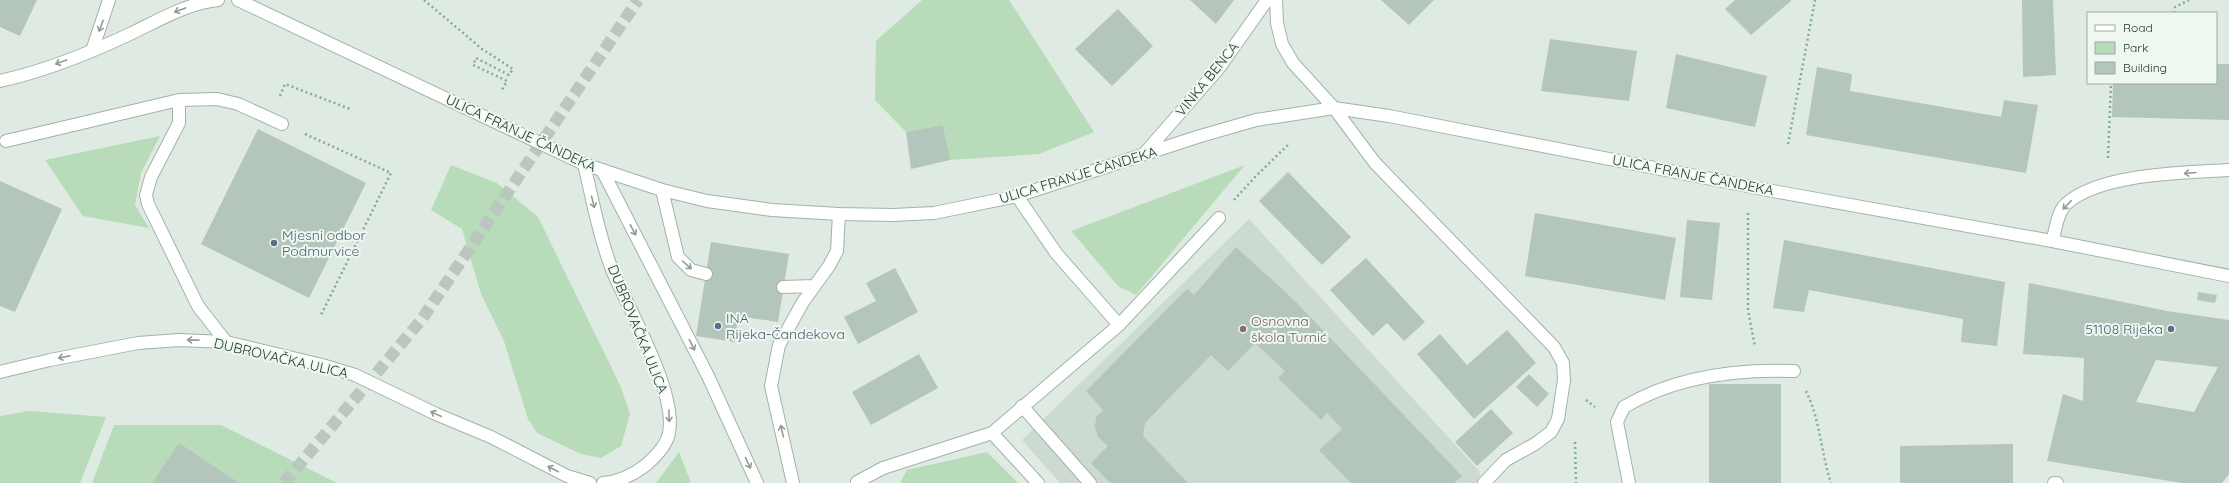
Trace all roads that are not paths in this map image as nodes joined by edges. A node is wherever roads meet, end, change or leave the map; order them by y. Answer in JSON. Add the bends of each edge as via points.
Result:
{"nodes":[{"id":1,"x":109,"y":0,"type":"edge"},
{"id":2,"x":218,"y":0,"type":"edge"},
{"id":3,"x":238,"y":0,"type":"edge"},
{"id":4,"x":1267,"y":0,"type":"edge"},
{"id":5,"x":1276,"y":0,"type":"edge"},
{"id":6,"x":92,"y":51,"type":"junction"},
{"id":7,"x":0,"y":81,"type":"edge"},
{"id":8,"x":180,"y":100,"type":"junction"},
{"id":9,"x":1334,"y":108,"type":"junction"},
{"id":10,"x":282,"y":124,"type":"road end"},
{"id":11,"x":6,"y":141,"type":"dead end"},
{"id":12,"x":1144,"y":154,"type":"junction"},
{"id":13,"x":584,"y":164,"type":"junction"},
{"id":14,"x":602,"y":170,"type":"junction"},
{"id":15,"x":2229,"y":170,"type":"edge"},
{"id":16,"x":662,"y":190,"type":"junction"},
{"id":17,"x":1017,"y":196,"type":"junction"},
{"id":18,"x":839,"y":214,"type":"junction"},
{"id":19,"x":1219,"y":218,"type":"road end"},
{"id":20,"x":2052,"y":241,"type":"junction"},
{"id":21,"x":706,"y":274,"type":"dead end"},
{"id":22,"x":2229,"y":276,"type":"edge"},
{"id":23,"x":814,"y":286,"type":"junction"},
{"id":24,"x":784,"y":287,"type":"dead end"},
{"id":25,"x":1119,"y":325,"type":"junction"},
{"id":26,"x":226,"y":342,"type":"junction"},
{"id":27,"x":1794,"y":371,"type":"dead end"},
{"id":28,"x":0,"y":372,"type":"edge"},
{"id":29,"x":1022,"y":406,"type":"junction"},
{"id":30,"x":992,"y":433,"type":"junction"},
{"id":31,"x":858,"y":482,"type":"edge"},
{"id":32,"x":590,"y":483,"type":"edge"},
{"id":33,"x":603,"y":483,"type":"edge"},
{"id":34,"x":758,"y":483,"type":"edge"},
{"id":35,"x":793,"y":483,"type":"edge"},
{"id":36,"x":1038,"y":483,"type":"edge"},
{"id":37,"x":1090,"y":483,"type":"edge"},
{"id":38,"x":1484,"y":483,"type":"edge"},
{"id":39,"x":1629,"y":483,"type":"edge"},
{"id":40,"x":2054,"y":483,"type":"edge"},
{"id":41,"x":2057,"y":483,"type":"edge"}],
"edges":[{"from":1,"to":6,"type":"street","one_way":true},
{"from":2,"to":6,"type":"street","one_way":true,"via":[[163,17]]},
{"from":3,"to":13,"type":"street","name":"ULICA FRANJE ČANDEKA"},
{"from":4,"to":12,"type":"street","name":"VINKA BENCA","via":[[1219,68]]},
{"from":5,"to":9,"type":"street","via":[[1277,23],[1282,44],[1293,63]]},
{"from":6,"to":7,"type":"street","one_way":true},
{"from":8,"to":10,"type":"street","via":[[217,99],[238,104]]},
{"from":8,"to":11,"type":"street"},
{"from":8,"to":26,"type":"street","via":[[179,123],[151,177],[146,194],[148,204],[198,306]]},
{"from":9,"to":12,"type":"street","name":"ULICA FRANJE ČANDEKA","via":[[1256,120]]},
{"from":9,"to":20,"type":"street","name":"ULICA FRANJE ČANDEKA","via":[[1389,116],[1778,192]]},
{"from":9,"to":38,"type":"street","via":[[1375,163],[1554,347],[1563,363],[1564,380],[1558,419],[1551,432],[1506,460]]},
{"from":12,"to":17,"type":"street","name":"ULICA FRANJE ČANDEKA"},
{"from":13,"to":14,"type":"street","name":"ULICA FRANJE ČANDEKA"},
{"from":13,"to":33,"type":"street","name":"DUBROVAČKA ULICA","one_way":true,"via":[[612,270],[663,384],[670,410],[669,434],[656,456],[638,472],[615,482]]},
{"from":14,"to":16,"type":"street","name":"ULICA FRANJE ČANDEKA"},
{"from":14,"to":34,"type":"street","one_way":true,"via":[[708,376]]},
{"from":15,"to":20,"type":"street","one_way":true,"via":[[2136,178],[2096,187],[2065,205]]},
{"from":16,"to":18,"type":"street","name":"ULICA FRANJE ČANDEKA","via":[[706,201],[772,210]]},
{"from":16,"to":21,"type":"street","one_way":true,"via":[[678,257],[691,270]]},
{"from":17,"to":18,"type":"street","name":"ULICA FRANJE ČANDEKA","via":[[934,213]]},
{"from":17,"to":25,"type":"street","via":[[1056,253]]},
{"from":18,"to":23,"type":"street","via":[[837,251]]},
{"from":19,"to":25,"type":"street"},
{"from":20,"to":22,"type":"street","name":"ULICA FRANJE ČANDEKA"},
{"from":23,"to":24,"type":"street"},
{"from":35,"to":23,"type":"street","one_way":true,"via":[[771,386],[779,345]]},
{"from":25,"to":29,"type":"street"},
{"from":26,"to":28,"type":"street","name":"DUBROVAČKA ULICA","one_way":true,"via":[[179,340],[138,343]]},
{"from":32,"to":26,"type":"street","name":"DUBROVAČKA ULICA","one_way":true,"via":[[567,476],[491,437],[355,375]]},
{"from":27,"to":39,"type":"street","via":[[1757,370],[1714,375],[1671,386],[1624,407],[1617,422]]},
{"from":29,"to":30,"type":"street"},
{"from":29,"to":37,"type":"street"},
{"from":30,"to":31,"type":"street","via":[[883,468]]},
{"from":30,"to":36,"type":"street"},
{"from":40,"to":41,"type":"street"}]}
